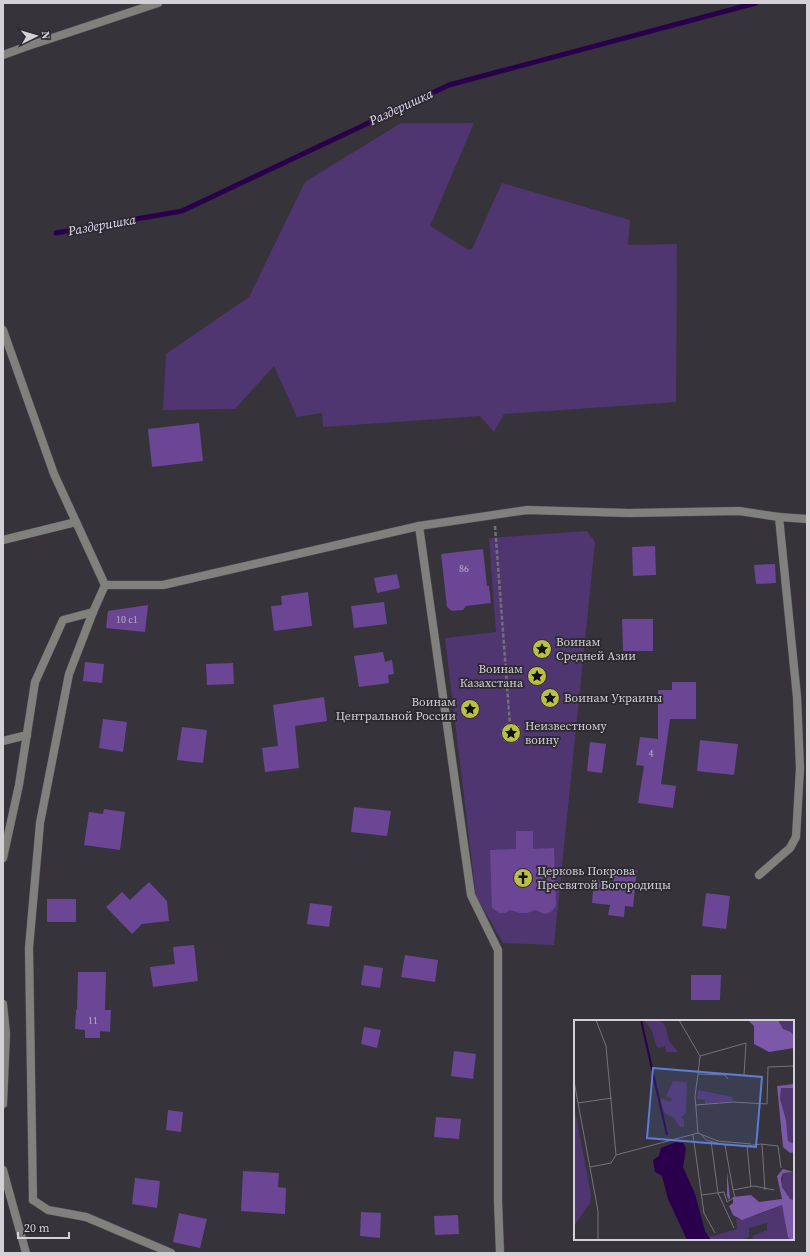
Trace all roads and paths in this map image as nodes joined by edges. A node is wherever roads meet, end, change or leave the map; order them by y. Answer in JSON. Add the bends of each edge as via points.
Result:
{"nodes":[{"id":1,"x":158,"y":3,"type":"edge"},
{"id":2,"x":3,"y":55,"type":"edge"},
{"id":3,"x":3,"y":330,"type":"edge"},
{"id":4,"x":494,"y":514,"type":"junction"},
{"id":5,"x":779,"y":517,"type":"junction"},
{"id":6,"x":807,"y":519,"type":"edge"},
{"id":7,"x":76,"y":522,"type":"junction"},
{"id":8,"x":419,"y":526,"type":"junction"},
{"id":9,"x":3,"y":540,"type":"edge"},
{"id":10,"x":105,"y":585,"type":"junction"},
{"id":11,"x":93,"y":612,"type":"junction"},
{"id":12,"x":510,"y":725,"type":"junction"},
{"id":13,"x":27,"y":736,"type":"junction"},
{"id":14,"x":3,"y":741,"type":"edge"},
{"id":15,"x":3,"y":858,"type":"edge"},
{"id":16,"x":759,"y":875,"type":"dead end"},
{"id":17,"x":3,"y":1004,"type":"edge"},
{"id":18,"x":3,"y":1104,"type":"edge"},
{"id":19,"x":3,"y":1170,"type":"edge"},
{"id":20,"x":26,"y":1253,"type":"edge"},
{"id":21,"x":171,"y":1253,"type":"edge"},
{"id":22,"x":500,"y":1253,"type":"edge"}],
"edges":[{"from":1,"to":2,"type":"street"},
{"from":3,"to":7,"type":"street","via":[[54,474]]},
{"from":4,"to":5,"type":"street","via":[[527,510],[629,513],[739,511]]},
{"from":4,"to":8,"type":"street"},
{"from":4,"to":12,"type":"path"},
{"from":5,"to":6,"type":"street"},
{"from":5,"to":16,"type":"street","via":[[797,697],[800,768],[796,837],[790,848]]},
{"from":7,"to":9,"type":"street"},
{"from":7,"to":10,"type":"street"},
{"from":8,"to":10,"type":"street","via":[[164,584]]},
{"from":8,"to":22,"type":"street","via":[[471,895],[498,950]]},
{"from":10,"to":11,"type":"street"},
{"from":11,"to":13,"type":"street","via":[[63,620],[35,682]]},
{"from":11,"to":21,"type":"street","via":[[70,674],[40,823],[29,948],[33,1200],[48,1210],[86,1217]]},
{"from":12,"to":12,"type":"path","via":[[505,727],[503,735],[511,742],[517,740],[520,732],[516,726]]},
{"from":13,"to":14,"type":"street"},
{"from":13,"to":15,"type":"street","via":[[20,784]]},
{"from":17,"to":18,"type":"street","via":[[6,1034]]},
{"from":19,"to":20,"type":"street"}]}
